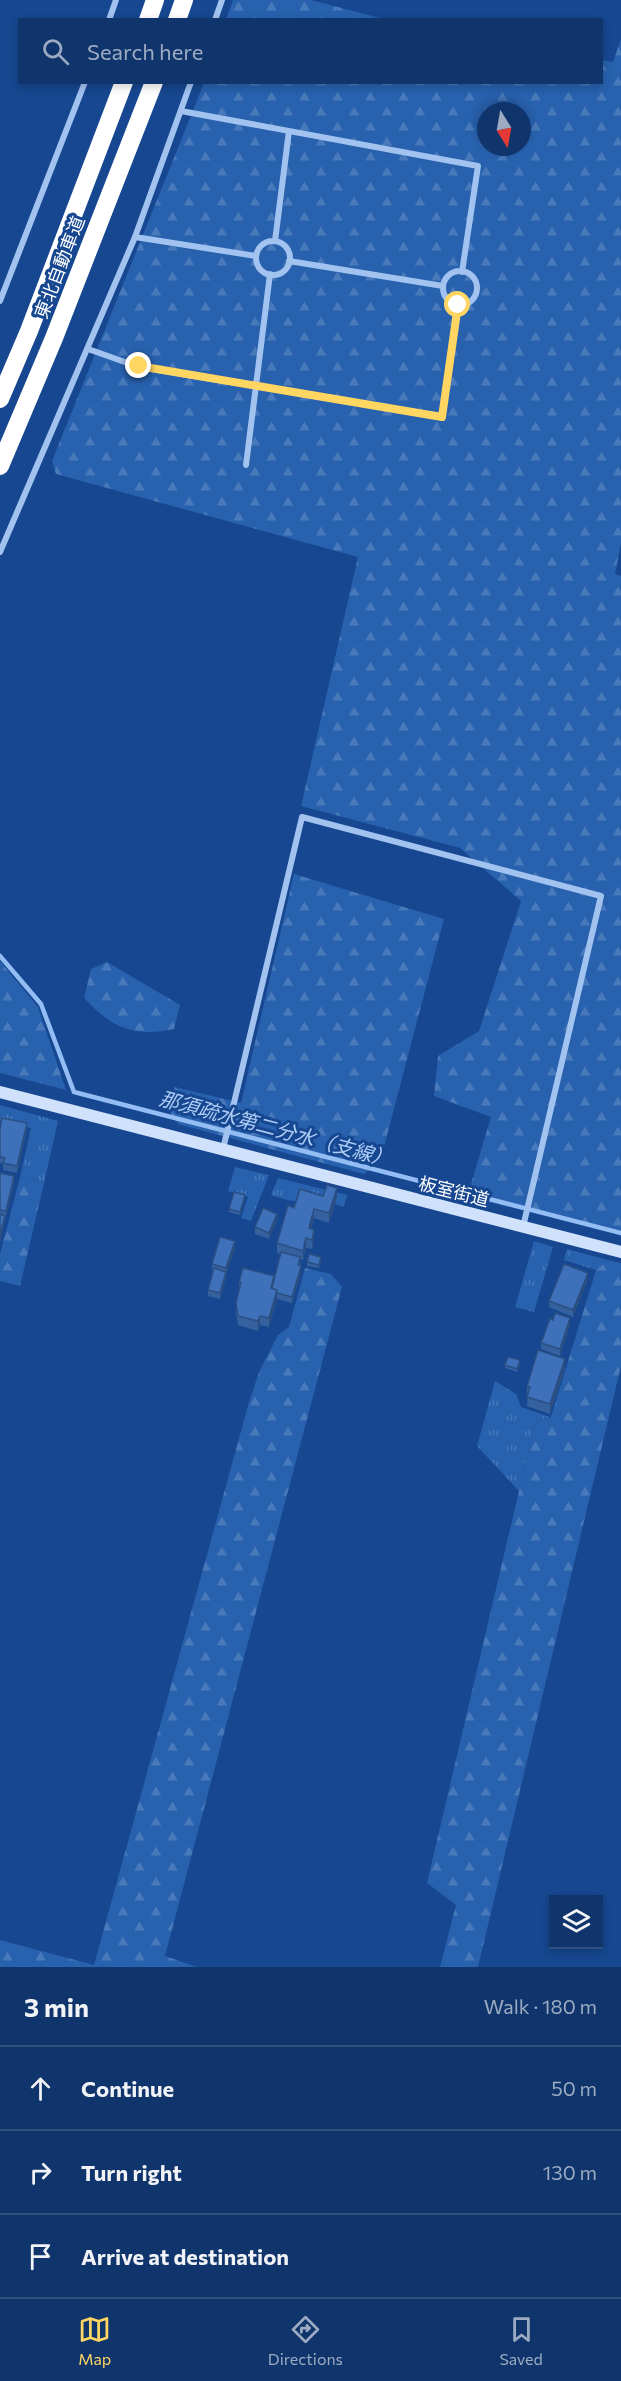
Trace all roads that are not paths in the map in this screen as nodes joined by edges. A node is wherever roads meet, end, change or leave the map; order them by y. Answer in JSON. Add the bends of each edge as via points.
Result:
{"nodes":[{"id":1,"x":116,"y":0,"type":"edge"},
{"id":2,"x":155,"y":0,"type":"edge"},
{"id":3,"x":184,"y":0,"type":"edge"},
{"id":4,"x":222,"y":0,"type":"edge"},
{"id":5,"x":110,"y":18,"type":"edge"},
{"id":6,"x":149,"y":18,"type":"edge"},
{"id":7,"x":178,"y":18,"type":"edge"},
{"id":8,"x":216,"y":18,"type":"edge"},
{"id":9,"x":84,"y":84,"type":"edge"},
{"id":10,"x":123,"y":84,"type":"edge"},
{"id":11,"x":153,"y":84,"type":"edge"},
{"id":12,"x":190,"y":84,"type":"edge"},
{"id":13,"x":181,"y":111,"type":"junction"},
{"id":14,"x":289,"y":131,"type":"junction"},
{"id":15,"x":135,"y":237,"type":"junction"},
{"id":16,"x":275,"y":241,"type":"junction"},
{"id":17,"x":256,"y":256,"type":"junction"},
{"id":18,"x":289,"y":261,"type":"junction"},
{"id":19,"x":462,"y":272,"type":"junction"},
{"id":20,"x":270,"y":274,"type":"junction"},
{"id":21,"x":443,"y":286,"type":"junction"},
{"id":22,"x":0,"y":301,"type":"edge"},
{"id":23,"x":458,"y":305,"type":"junction"},
{"id":24,"x":88,"y":349,"type":"junction"},
{"id":25,"x":256,"y":386,"type":"junction"},
{"id":26,"x":0,"y":399,"type":"edge"},
{"id":27,"x":246,"y":465,"type":"dead end"},
{"id":28,"x":0,"y":466,"type":"edge"},
{"id":29,"x":0,"y":552,"type":"edge"},
{"id":30,"x":0,"y":1092,"type":"edge"},
{"id":31,"x":223,"y":1150,"type":"junction"},
{"id":32,"x":523,"y":1227,"type":"junction"},
{"id":33,"x":621,"y":1252,"type":"edge"}],
"edges":[{"from":1,"to":5,"type":"street"},
{"from":2,"to":6,"type":"highway"},
{"from":3,"to":7,"type":"highway"},
{"from":4,"to":8,"type":"street"},
{"from":9,"to":22,"type":"street"},
{"from":10,"to":26,"type":"highway","name":"東北自動車道"},
{"from":11,"to":28,"type":"highway","name":"東北自動車道"},
{"from":12,"to":13,"type":"street"},
{"from":13,"to":14,"type":"street"},
{"from":13,"to":15,"type":"street"},
{"from":14,"to":16,"type":"street"},
{"from":14,"to":19,"type":"street","via":[[478,166]]},
{"from":15,"to":17,"type":"street"},
{"from":15,"to":24,"type":"street"},
{"from":16,"to":17,"type":"street","via":[[261,246]]},
{"from":16,"to":18,"type":"street","via":[[286,247]]},
{"from":17,"to":20,"type":"street","via":[[259,267]]},
{"from":18,"to":20,"type":"street","via":[[283,271]]},
{"from":18,"to":21,"type":"street"},
{"from":19,"to":21,"type":"street","via":[[452,274]]},
{"from":19,"to":23,"type":"street","via":[[474,279],[476,293],[471,301]]},
{"from":20,"to":25,"type":"street"},
{"from":21,"to":23,"type":"street","via":[[447,298]]},
{"from":23,"to":25,"type":"street","via":[[442,417]]},
{"from":24,"to":25,"type":"street","via":[[139,366]]},
{"from":24,"to":29,"type":"street"},
{"from":25,"to":27,"type":"street"},
{"from":30,"to":31,"type":"main road","name":"板室街道"},
{"from":31,"to":32,"type":"main road","name":"板室街道"},
{"from":31,"to":32,"type":"street","via":[[302,817],[601,896]]},
{"from":32,"to":33,"type":"main road","name":"板室街道"}]}
